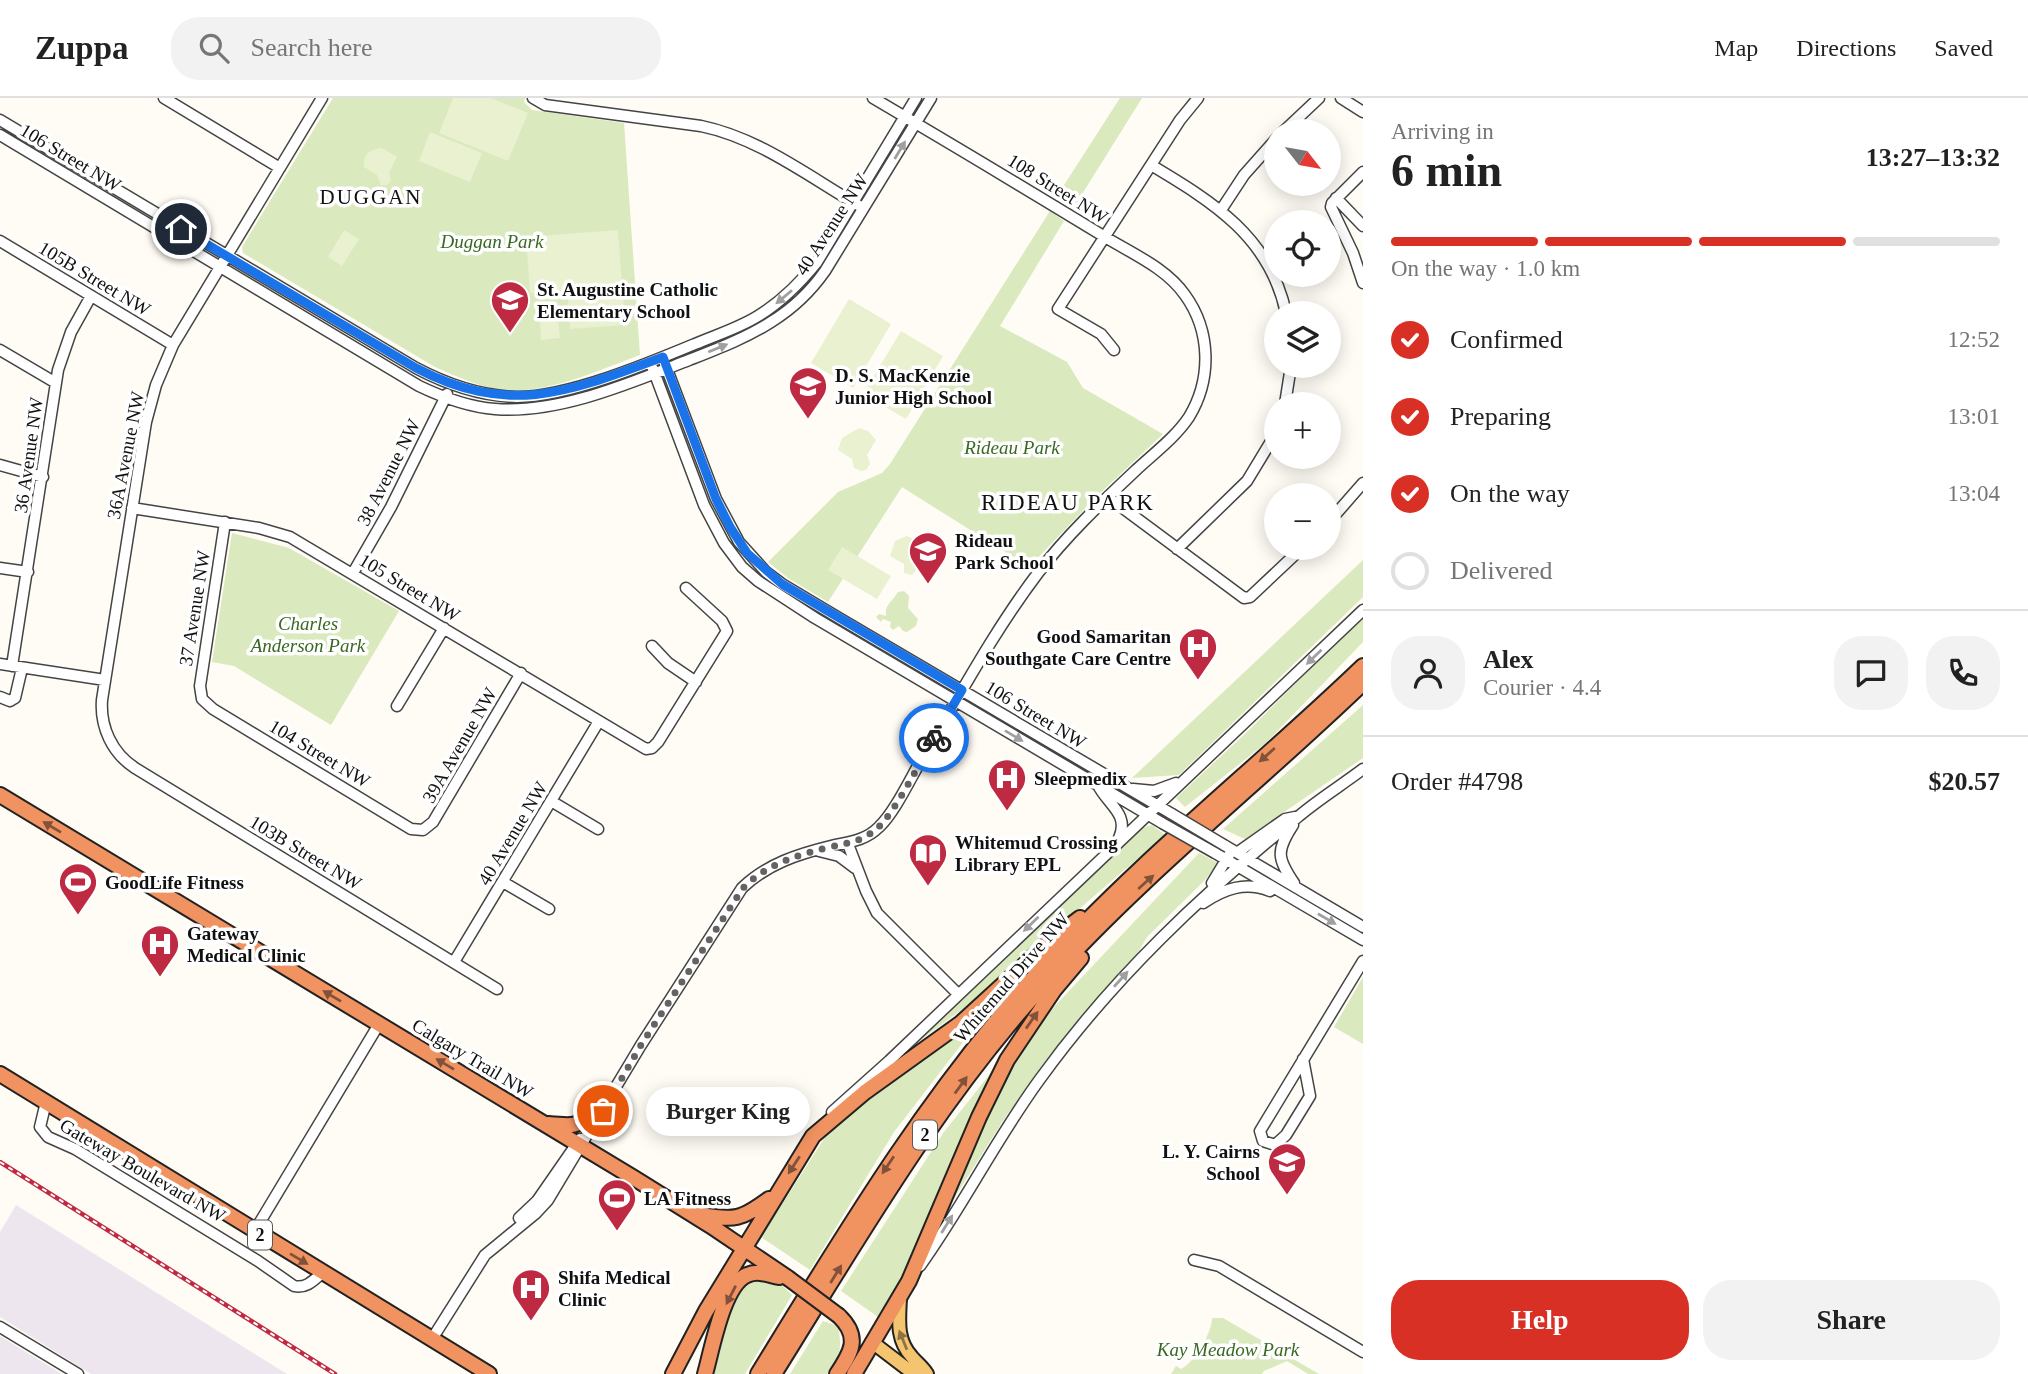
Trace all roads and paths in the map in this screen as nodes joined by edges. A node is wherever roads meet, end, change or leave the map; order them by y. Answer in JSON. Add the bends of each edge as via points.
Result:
{"nodes":[{"id":1,"x":164,"y":98,"type":"edge"},
{"id":2,"x":322,"y":98,"type":"edge"},
{"id":3,"x":873,"y":98,"type":"edge"},
{"id":4,"x":916,"y":98,"type":"edge"},
{"id":5,"x":931,"y":98,"type":"edge"},
{"id":6,"x":1198,"y":98,"type":"edge"},
{"id":7,"x":1319,"y":98,"type":"edge"},
{"id":8,"x":1341,"y":98,"type":"edge"},
{"id":9,"x":534,"y":99,"type":"edge"},
{"id":10,"x":1363,"y":112,"type":"edge"},
{"id":11,"x":905,"y":117,"type":"junction"},
{"id":12,"x":1297,"y":119,"type":"edge"},
{"id":13,"x":0,"y":120,"type":"edge"},
{"id":14,"x":916,"y":124,"type":"junction"},
{"id":15,"x":0,"y":135,"type":"edge"},
{"id":16,"x":1264,"y":153,"type":"edge"},
{"id":17,"x":1151,"y":165,"type":"junction"},
{"id":18,"x":280,"y":168,"type":"junction"},
{"id":19,"x":1363,"y":172,"type":"edge"},
{"id":20,"x":1334,"y":200,"type":"junction"},
{"id":21,"x":853,"y":203,"type":"junction"},
{"id":22,"x":864,"y":209,"type":"junction"},
{"id":23,"x":1221,"y":210,"type":"junction"},
{"id":24,"x":1363,"y":226,"type":"edge"},
{"id":25,"x":1105,"y":237,"type":"junction"},
{"id":26,"x":0,"y":241,"type":"edge"},
{"id":27,"x":227,"y":256,"type":"junction"},
{"id":28,"x":220,"y":266,"type":"junction"},
{"id":29,"x":1363,"y":283,"type":"edge"},
{"id":30,"x":91,"y":296,"type":"junction"},
{"id":31,"x":1282,"y":301,"type":"edge"},
{"id":32,"x":173,"y":345,"type":"junction"},
{"id":33,"x":0,"y":349,"type":"edge"},
{"id":34,"x":1114,"y":350,"type":"dead end"},
{"id":35,"x":663,"y":357,"type":"junction"},
{"id":36,"x":651,"y":362,"type":"junction"},
{"id":37,"x":667,"y":368,"type":"junction"},
{"id":38,"x":654,"y":373,"type":"junction"},
{"id":39,"x":56,"y":383,"type":"junction"},
{"id":40,"x":451,"y":384,"type":"junction"},
{"id":41,"x":446,"y":398,"type":"junction"},
{"id":42,"x":1264,"y":453,"type":"edge"},
{"id":43,"x":0,"y":465,"type":"edge"},
{"id":44,"x":43,"y":477,"type":"junction"},
{"id":45,"x":1363,"y":483,"type":"edge"},
{"id":46,"x":1108,"y":497,"type":"junction"},
{"id":47,"x":132,"y":508,"type":"junction"},
{"id":48,"x":1341,"y":508,"type":"edge"},
{"id":49,"x":225,"y":522,"type":"junction"},
{"id":50,"x":1177,"y":549,"type":"junction"},
{"id":51,"x":1289,"y":560,"type":"edge"},
{"id":52,"x":0,"y":568,"type":"edge"},
{"id":53,"x":27,"y":572,"type":"junction"},
{"id":54,"x":353,"y":573,"type":"junction"},
{"id":55,"x":686,"y":589,"type":"dead end"},
{"id":56,"x":1363,"y":610,"type":"edge"},
{"id":57,"x":444,"y":628,"type":"junction"},
{"id":58,"x":652,"y":646,"type":"dead end"},
{"id":59,"x":1363,"y":657,"type":"edge"},
{"id":60,"x":0,"y":664,"type":"edge"},
{"id":61,"x":1363,"y":666,"type":"edge"},
{"id":62,"x":17,"y":667,"type":"junction"},
{"id":63,"x":521,"y":673,"type":"junction"},
{"id":64,"x":105,"y":680,"type":"junction"},
{"id":65,"x":696,"y":682,"type":"junction"},
{"id":66,"x":1363,"y":683,"type":"edge"},
{"id":67,"x":962,"y":690,"type":"junction"},
{"id":68,"x":1363,"y":690,"type":"edge"},
{"id":69,"x":0,"y":696,"type":"edge"},
{"id":70,"x":202,"y":699,"type":"joint"},
{"id":71,"x":956,"y":701,"type":"junction"},
{"id":72,"x":397,"y":706,"type":"dead end"},
{"id":73,"x":1323,"y":713,"type":"junction"},
{"id":74,"x":599,"y":721,"type":"junction"},
{"id":75,"x":107,"y":734,"type":"joint"},
{"id":76,"x":1363,"y":769,"type":"edge"},
{"id":77,"x":1182,"y":780,"type":"junction"},
{"id":78,"x":1097,"y":785,"type":"junction"},
{"id":79,"x":1128,"y":789,"type":"junction"},
{"id":80,"x":0,"y":795,"type":"edge"},
{"id":81,"x":551,"y":801,"type":"junction"},
{"id":82,"x":1157,"y":806,"type":"junction"},
{"id":83,"x":1148,"y":814,"type":"junction"},
{"id":84,"x":1299,"y":816,"type":"junction"},
{"id":85,"x":598,"y":829,"type":"dead end"},
{"id":86,"x":424,"y":830,"type":"joint"},
{"id":87,"x":848,"y":844,"type":"junction"},
{"id":88,"x":1116,"y":844,"type":"junction"},
{"id":89,"x":1230,"y":848,"type":"junction"},
{"id":90,"x":816,"y":851,"type":"junction"},
{"id":91,"x":1248,"y":858,"type":"junction"},
{"id":92,"x":1227,"y":861,"type":"junction"},
{"id":93,"x":1237,"y":867,"type":"junction"},
{"id":94,"x":858,"y":871,"type":"junction"},
{"id":95,"x":503,"y":882,"type":"junction"},
{"id":96,"x":1120,"y":888,"type":"junction"},
{"id":97,"x":1297,"y":888,"type":"junction"},
{"id":98,"x":1202,"y":897,"type":"junction"},
{"id":99,"x":1290,"y":898,"type":"junction"},
{"id":100,"x":549,"y":909,"type":"dead end"},
{"id":101,"x":1106,"y":919,"type":"junction"},
{"id":102,"x":1178,"y":920,"type":"junction"},
{"id":103,"x":1363,"y":927,"type":"edge"},
{"id":104,"x":1363,"y":940,"type":"edge"},
{"id":105,"x":1363,"y":961,"type":"edge"},
{"id":106,"x":454,"y":962,"type":"junction"},
{"id":107,"x":497,"y":989,"type":"dead end"},
{"id":108,"x":958,"y":994,"type":"junction"},
{"id":109,"x":379,"y":1024,"type":"junction"},
{"id":110,"x":1303,"y":1059,"type":"junction"},
{"id":111,"x":0,"y":1074,"type":"edge"},
{"id":112,"x":46,"y":1102,"type":"junction"},
{"id":113,"x":604,"y":1103,"type":"junction"},
{"id":114,"x":544,"y":1124,"type":"junction"},
{"id":115,"x":813,"y":1136,"type":"junction"},
{"id":116,"x":579,"y":1144,"type":"junction"},
{"id":117,"x":776,"y":1194,"type":"junction"},
{"id":118,"x":691,"y":1213,"type":"junction"},
{"id":119,"x":254,"y":1232,"type":"junction"},
{"id":120,"x":744,"y":1248,"type":"junction"},
{"id":121,"x":1194,"y":1260,"type":"dead end"},
{"id":122,"x":322,"y":1273,"type":"junction"},
{"id":123,"x":788,"y":1278,"type":"junction"},
{"id":124,"x":909,"y":1281,"type":"junction"},
{"id":125,"x":900,"y":1298,"type":"junction"},
{"id":126,"x":839,"y":1316,"type":"junction"},
{"id":127,"x":0,"y":1327,"type":"edge"},
{"id":128,"x":430,"y":1338,"type":"junction"},
{"id":129,"x":872,"y":1342,"type":"junction"},
{"id":130,"x":1363,"y":1352,"type":"edge"},
{"id":131,"x":78,"y":1374,"type":"edge"},
{"id":132,"x":489,"y":1374,"type":"edge"},
{"id":133,"x":673,"y":1374,"type":"edge"},
{"id":134,"x":705,"y":1374,"type":"edge"},
{"id":135,"x":758,"y":1374,"type":"edge"},
{"id":136,"x":774,"y":1374,"type":"edge"},
{"id":137,"x":836,"y":1374,"type":"edge"},
{"id":138,"x":854,"y":1374,"type":"edge"},
{"id":139,"x":914,"y":1374,"type":"edge"},
{"id":140,"x":927,"y":1374,"type":"edge"}],
"edges":[{"from":1,"to":18,"type":"street"},
{"from":2,"to":18,"type":"street","name":"36A Avenue NW"},
{"from":3,"to":11,"type":"street","name":"108 Street NW"},
{"from":4,"to":11,"type":"street","name":"40 Avenue NW"},
{"from":5,"to":14,"type":"street","name":"40 Avenue NW"},
{"from":6,"to":17,"type":"street"},
{"from":7,"to":12,"type":"street"},
{"from":8,"to":10,"type":"street"},
{"from":9,"to":21,"type":"street","via":[[545,105],[724,132],[759,147]]},
{"from":11,"to":14,"type":"street","name":"108 Street NW"},
{"from":11,"to":21,"type":"street","name":"40 Avenue NW"},
{"from":13,"to":27,"type":"street","name":"106 Street NW"},
{"from":22,"to":14,"type":"street","name":"40 Avenue NW","one_way":true},
{"from":14,"to":25,"type":"street","name":"108 Street NW"},
{"from":15,"to":28,"type":"street","name":"106 Street NW"},
{"from":16,"to":23,"type":"street"},
{"from":17,"to":23,"type":"street"},
{"from":17,"to":25,"type":"street"},
{"from":18,"to":27,"type":"street","name":"36A Avenue NW"},
{"from":19,"to":20,"type":"street"},
{"from":20,"to":24,"type":"street"},
{"from":20,"to":29,"type":"street","via":[[1333,215]]},
{"from":21,"to":22,"type":"street"},
{"from":21,"to":35,"type":"street","name":"40 Avenue NW","one_way":true,"via":[[817,262],[786,296],[751,320]]},
{"from":37,"to":22,"type":"street","name":"40 Avenue NW","one_way":true,"via":[[752,333],[791,307],[825,271]]},
{"from":23,"to":31,"type":"street","via":[[1263,257]]},
{"from":25,"to":34,"type":"street","via":[[1058,309],[1101,334]]},
{"from":25,"to":46,"type":"street","name":"108 Street NW","via":[[1177,285],[1203,330],[1205,368],[1192,410],[1175,434]]},
{"from":26,"to":30,"type":"street","name":"105B Street NW"},
{"from":27,"to":28,"type":"street","name":"36A Avenue NW"},
{"from":27,"to":40,"type":"street","name":"106 Street NW"},
{"from":28,"to":32,"type":"street","name":"36A Avenue NW"},
{"from":28,"to":41,"type":"street","name":"106 Street NW"},
{"from":30,"to":32,"type":"street","name":"105B Street NW"},
{"from":30,"to":39,"type":"street","name":"36 Avenue NW","via":[[67,342]]},
{"from":32,"to":47,"type":"street","name":"36A Avenue NW","via":[[148,411]]},
{"from":33,"to":39,"type":"street"},
{"from":35,"to":36,"type":"street","name":"106 Street NW"},
{"from":35,"to":37,"type":"street","name":"106 Street NW"},
{"from":36,"to":38,"type":"street","name":"106 Street NW"},
{"from":36,"to":40,"type":"street","name":"106 Street NW","via":[[547,394],[493,395]]},
{"from":37,"to":38,"type":"street","name":"40 Avenue NW"},
{"from":37,"to":67,"type":"street","name":"106 Street NW","via":[[716,499],[747,553],[782,584]]},
{"from":38,"to":41,"type":"street","name":"106 Street NW","via":[[547,406],[494,409]]},
{"from":38,"to":71,"type":"street","name":"106 Street NW","via":[[709,516],[742,566],[774,594]]},
{"from":39,"to":44,"type":"street","name":"36 Avenue NW"},
{"from":40,"to":41,"type":"street","name":"38 Avenue NW"},
{"from":41,"to":54,"type":"street","name":"38 Avenue NW"},
{"from":42,"to":50,"type":"street","via":[[1247,481]]},
{"from":43,"to":44,"type":"street"},
{"from":44,"to":53,"type":"street","name":"36 Avenue NW"},
{"from":45,"to":48,"type":"street"},
{"from":46,"to":50,"type":"street"},
{"from":46,"to":67,"type":"street","via":[[1038,573]]},
{"from":47,"to":49,"type":"street","name":"105 Street NW"},
{"from":47,"to":64,"type":"street","name":"36A Avenue NW"},
{"from":49,"to":54,"type":"street","name":"105 Street NW","via":[[285,535]]},
{"from":49,"to":70,"type":"street","name":"37 Avenue NW","via":[[200,686]]},
{"from":50,"to":51,"type":"street","via":[[1244,598]]},
{"from":52,"to":53,"type":"street"},
{"from":53,"to":62,"type":"street","name":"36 Avenue NW"},
{"from":54,"to":57,"type":"street","name":"105 Street NW"},
{"from":55,"to":65,"type":"street","via":[[727,631]]},
{"from":56,"to":77,"type":"street","name":"Whitemud Drive NW","one_way":true},
{"from":57,"to":63,"type":"street","name":"105 Street NW"},
{"from":57,"to":72,"type":"street"},
{"from":58,"to":65,"type":"street"},
{"from":59,"to":73,"type":"highway"},
{"from":60,"to":62,"type":"street"},
{"from":61,"to":73,"type":"highway","name":"Whitemud Drive NW","number":"2"},
{"from":62,"to":64,"type":"street"},
{"from":62,"to":69,"type":"street","via":[[15,698],[10,701]]},
{"from":63,"to":74,"type":"street","name":"105 Street NW"},
{"from":63,"to":86,"type":"street","name":"39A Avenue NW"},
{"from":64,"to":75,"type":"street","name":"36A Avenue NW","via":[[102,713]]},
{"from":65,"to":74,"type":"street","name":"105 Street NW","via":[[650,749]]},
{"from":66,"to":73,"type":"highway","name":"Whitemud Drive NW","number":"2"},
{"from":67,"to":71,"type":"street"},
{"from":67,"to":79,"type":"street","name":"106 Street NW"},
{"from":68,"to":73,"type":"highway"},
{"from":70,"to":86,"type":"street","name":"104 Street NW","via":[[411,829]]},
{"from":71,"to":78,"type":"street","name":"106 Street NW","one_way":true},
{"from":71,"to":87,"type":"street","via":[[885,820]]},
{"from":73,"to":96,"type":"highway","name":"Whitemud Drive NW","number":"2","one_way":true},
{"from":101,"to":73,"type":"highway","name":"Whitemud Drive NW","number":"2","one_way":true},
{"from":74,"to":81,"type":"street","name":"40 Avenue NW"},
{"from":75,"to":106,"type":"street","name":"103B Street NW","via":[[120,756],[135,768]]},
{"from":76,"to":84,"type":"street"},
{"from":77,"to":79,"type":"street","via":[[1159,790]]},
{"from":77,"to":82,"type":"street","name":"Whitemud Drive NW"},
{"from":78,"to":83,"type":"street","name":"106 Street NW"},
{"from":78,"to":88,"type":"street","via":[[1122,820]]},
{"from":79,"to":82,"type":"street","name":"106 Street NW"},
{"from":109,"to":80,"type":"highway","name":"Calgary Trail NW","one_way":true},
{"from":81,"to":85,"type":"street"},
{"from":81,"to":95,"type":"street","name":"40 Avenue NW"},
{"from":82,"to":83,"type":"street","name":"Whitemud Drive NW"},
{"from":82,"to":89,"type":"street","name":"106 Street NW","bridge":true},
{"from":83,"to":88,"type":"street","name":"Whitemud Drive NW"},
{"from":83,"to":92,"type":"street","name":"106 Street NW","bridge":true},
{"from":84,"to":89,"type":"street"},
{"from":84,"to":91,"type":"street"},
{"from":84,"to":97,"type":"street","via":[[1280,853]]},
{"from":87,"to":90,"type":"street"},
{"from":87,"to":94,"type":"street"},
{"from":88,"to":108,"type":"street","name":"Whitemud Drive NW","one_way":true},
{"from":89,"to":91,"type":"street","name":"106 Street NW"},
{"from":89,"to":92,"type":"street"},
{"from":89,"to":93,"type":"street"},
{"from":90,"to":94,"type":"street","via":[[839,856]]},
{"from":90,"to":113,"type":"street","via":[[770,867],[743,888]]},
{"from":91,"to":93,"type":"street"},
{"from":91,"to":97,"type":"street","name":"106 Street NW"},
{"from":92,"to":93,"type":"street","name":"106 Street NW"},
{"from":92,"to":98,"type":"street"},
{"from":93,"to":98,"type":"street"},
{"from":93,"to":99,"type":"street","name":"106 Street NW"},
{"from":94,"to":108,"type":"street","via":[[880,916]]},
{"from":95,"to":100,"type":"street"},
{"from":95,"to":106,"type":"street","name":"40 Avenue NW"},
{"from":96,"to":115,"type":"highway","via":[[1055,937],[961,1023]]},
{"from":96,"to":135,"type":"highway","name":"Whitemud Drive NW","number":"2","one_way":true,"via":[[1043,966],[972,1049],[894,1156]]},
{"from":97,"to":103,"type":"street","name":"106 Street NW"},
{"from":98,"to":102,"type":"street"},
{"from":99,"to":102,"type":"street","via":[[1245,885],[1221,891]]},
{"from":99,"to":104,"type":"street","name":"106 Street NW","one_way":true},
{"from":124,"to":101,"type":"highway","one_way":true,"via":[[1007,1060],[1054,990],[1094,943]]},
{"from":136,"to":101,"type":"highway","name":"Whitemud Drive NW","number":"2","one_way":true,"via":[[887,1191],[980,1059]]},
{"from":124,"to":102,"type":"street","one_way":true,"via":[[1056,1057]]},
{"from":105,"to":110,"type":"street"},
{"from":106,"to":107,"type":"street","name":"103B Street NW"},
{"from":108,"to":115,"type":"street","name":"Whitemud Drive NW","via":[[826,1117]]},
{"from":114,"to":109,"type":"highway","name":"Calgary Trail NW","one_way":true},
{"from":109,"to":119,"type":"street"},
{"from":110,"to":110,"type":"street","via":[[1260,1131],[1263,1141],[1275,1145],[1286,1135],[1310,1096]]},
{"from":111,"to":112,"type":"highway","name":"Gateway Boulevard NW","number":"2"},
{"from":112,"to":119,"type":"highway","name":"Gateway Boulevard NW","number":"2"},
{"from":112,"to":122,"type":"street","name":"Gateway Boulevard NW","via":[[40,1127],[48,1137],[75,1149],[294,1286],[306,1285]]},
{"from":113,"to":114,"type":"highway","via":[[577,1125]]},
{"from":113,"to":116,"type":"street"},
{"from":114,"to":116,"type":"highway","name":"Calgary Trail NW"},
{"from":115,"to":117,"type":"highway","one_way":true},
{"from":116,"to":118,"type":"highway","name":"Calgary Trail NW"},
{"from":116,"to":128,"type":"street","via":[[537,1200],[482,1250]]},
{"from":117,"to":118,"type":"highway","via":[[741,1217]]},
{"from":117,"to":120,"type":"highway"},
{"from":118,"to":120,"type":"highway","name":"Calgary Trail NW"},
{"from":119,"to":122,"type":"highway","name":"Gateway Boulevard NW","number":"2","one_way":true},
{"from":120,"to":123,"type":"highway","name":"Calgary Trail NW"},
{"from":120,"to":133,"type":"highway"},
{"from":121,"to":130,"type":"street","via":[[1219,1266]]},
{"from":122,"to":128,"type":"highway","name":"Gateway Boulevard NW","number":"2"},
{"from":123,"to":126,"type":"highway","name":"Calgary Trail NW","bridge":true},
{"from":123,"to":134,"type":"highway","one_way":true,"via":[[757,1273],[739,1281],[723,1312]]},
{"from":124,"to":125,"type":"highway"},
{"from":125,"to":129,"type":"highway"},
{"from":140,"to":125,"type":"main road","one_way":true,"via":[[900,1337]]},
{"from":126,"to":129,"type":"highway","name":"Calgary Trail NW"},
{"from":126,"to":137,"type":"highway","via":[[852,1339]]},
{"from":127,"to":131,"type":"street"},
{"from":128,"to":132,"type":"highway","name":"Gateway Boulevard NW","number":"2"},
{"from":129,"to":138,"type":"highway"},
{"from":129,"to":139,"type":"main road","name":"Calgary Trail NW"}]}
